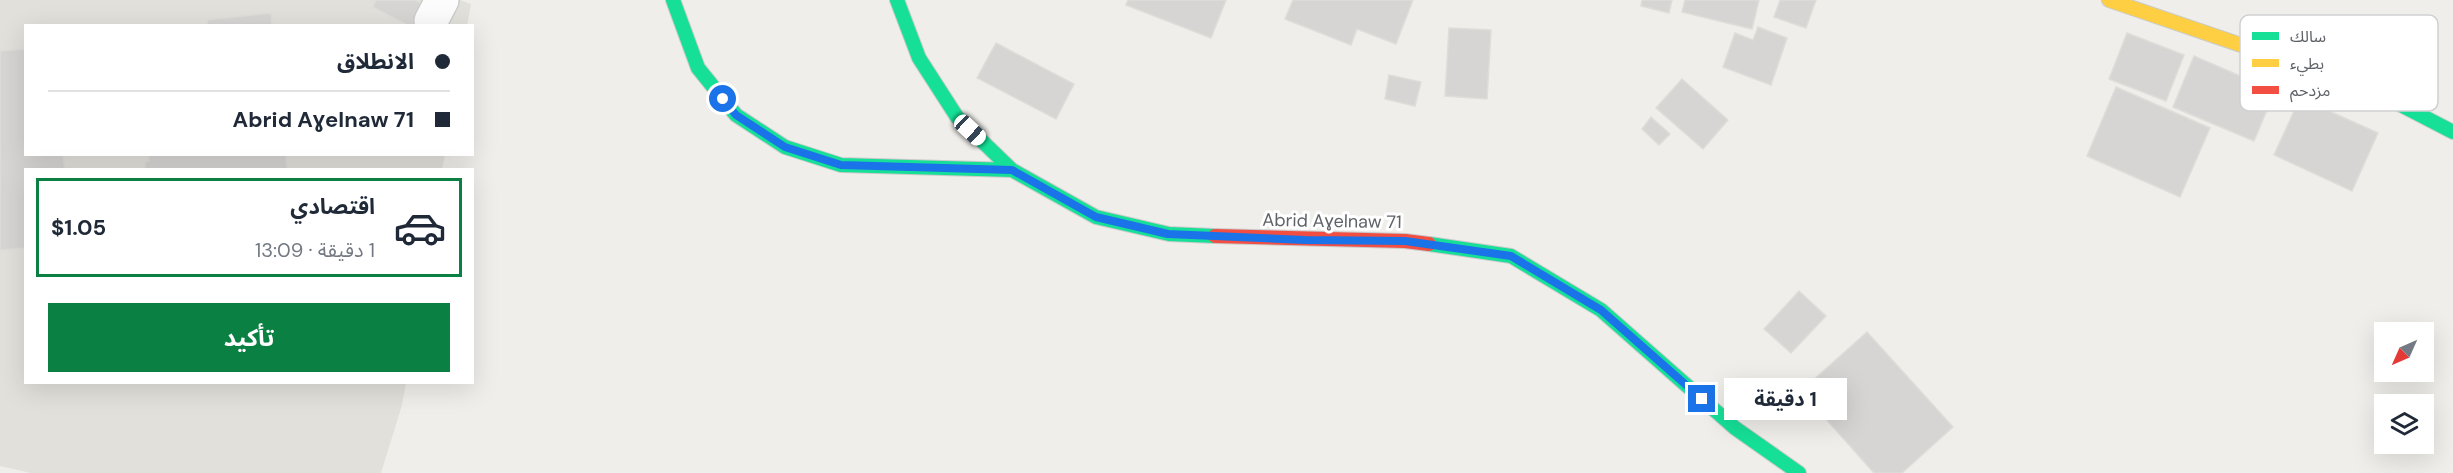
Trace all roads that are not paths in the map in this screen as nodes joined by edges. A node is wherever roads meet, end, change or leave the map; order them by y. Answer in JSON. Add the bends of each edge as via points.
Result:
{"nodes":[{"id":1,"x":674,"y":0,"type":"edge"},
{"id":2,"x":897,"y":0,"type":"edge"},
{"id":3,"x":2109,"y":0,"type":"edge"},
{"id":4,"x":2240,"y":45,"type":"edge"},
{"id":5,"x":2412,"y":111,"type":"edge"},
{"id":6,"x":2453,"y":132,"type":"edge"},
{"id":7,"x":1012,"y":170,"type":"junction"},
{"id":8,"x":1799,"y":473,"type":"edge"}],
"edges":[{"from":1,"to":7,"type":"main road","via":[[698,68],[736,115],[785,147],[841,165]]},
{"from":2,"to":7,"type":"main road","name":"Abrid Aɣelnaw 71","via":[[919,58],[957,117]]},
{"from":3,"to":4,"type":"main road"},
{"from":5,"to":6,"type":"main road"},
{"from":7,"to":8,"type":"main road","name":"Abrid Aɣelnaw 71","via":[[1096,217],[1168,234],[1405,241],[1511,256],[1601,310],[1735,428]]}]}
